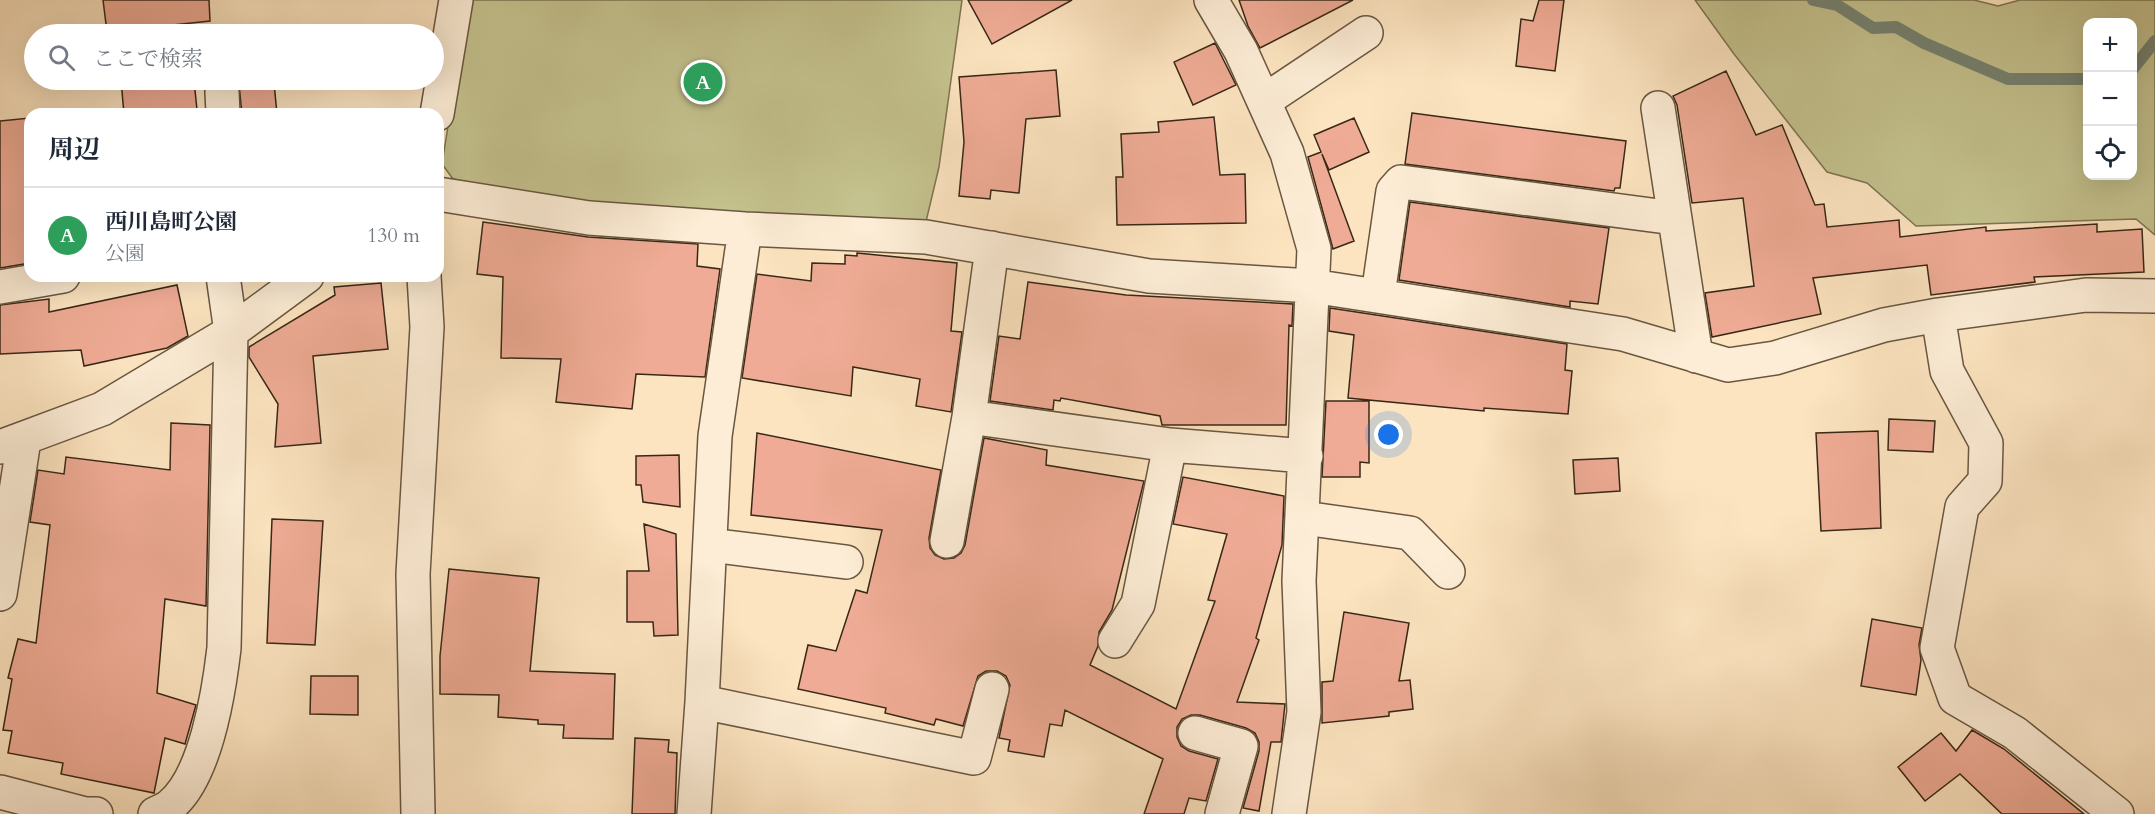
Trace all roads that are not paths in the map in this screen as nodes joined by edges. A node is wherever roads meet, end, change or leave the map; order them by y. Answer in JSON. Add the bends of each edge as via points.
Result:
{"nodes":[{"id":1,"x":456,"y":0,"type":"edge"},
{"id":2,"x":1211,"y":0,"type":"edge"},
{"id":3,"x":1366,"y":33,"type":"dead end"},
{"id":4,"x":444,"y":72,"type":"edge"},
{"id":5,"x":441,"y":90,"type":"edge"},
{"id":6,"x":1264,"y":101,"type":"junction"},
{"id":7,"x":438,"y":108,"type":"edge"},
{"id":8,"x":1658,"y":108,"type":"dead end"},
{"id":9,"x":444,"y":195,"type":"edge"},
{"id":10,"x":1674,"y":218,"type":"junction"},
{"id":11,"x":745,"y":230,"type":"junction"},
{"id":12,"x":992,"y":248,"type":"junction"},
{"id":13,"x":29,"y":282,"type":"edge"},
{"id":14,"x":224,"y":282,"type":"edge"},
{"id":15,"x":299,"y":282,"type":"edge"},
{"id":16,"x":423,"y":282,"type":"edge"},
{"id":17,"x":1312,"y":286,"type":"junction"},
{"id":18,"x":0,"y":287,"type":"edge"},
{"id":19,"x":1378,"y":295,"type":"junction"},
{"id":20,"x":2155,"y":296,"type":"edge"},
{"id":21,"x":1938,"y":315,"type":"junction"},
{"id":22,"x":231,"y":332,"type":"junction"},
{"id":23,"x":1696,"y":356,"type":"junction"},
{"id":24,"x":969,"y":417,"type":"junction"},
{"id":25,"x":12,"y":443,"type":"edge"},
{"id":26,"x":1170,"y":445,"type":"junction"},
{"id":27,"x":1306,"y":456,"type":"junction"},
{"id":28,"x":1304,"y":518,"type":"junction"},
{"id":29,"x":947,"y":541,"type":"dead end"},
{"id":30,"x":710,"y":545,"type":"junction"},
{"id":31,"x":846,"y":562,"type":"dead end"},
{"id":32,"x":1448,"y":572,"type":"dead end"},
{"id":33,"x":0,"y":594,"type":"edge"},
{"id":34,"x":1115,"y":641,"type":"dead end"},
{"id":35,"x":992,"y":689,"type":"dead end"},
{"id":36,"x":702,"y":702,"type":"junction"},
{"id":37,"x":1195,"y":733,"type":"dead end"},
{"id":38,"x":0,"y":792,"type":"edge"},
{"id":39,"x":96,"y":814,"type":"edge"},
{"id":40,"x":155,"y":814,"type":"edge"},
{"id":41,"x":418,"y":814,"type":"edge"},
{"id":42,"x":694,"y":814,"type":"edge"},
{"id":43,"x":1222,"y":814,"type":"edge"},
{"id":44,"x":1289,"y":814,"type":"edge"},
{"id":45,"x":2117,"y":814,"type":"edge"}],
"edges":[{"from":1,"to":4,"type":"street"},
{"from":2,"to":6,"type":"street"},
{"from":3,"to":6,"type":"street"},
{"from":5,"to":7,"type":"street"},
{"from":6,"to":17,"type":"street","via":[[1287,153],[1314,249]]},
{"from":8,"to":10,"type":"street"},
{"from":9,"to":11,"type":"street","via":[[589,218]]},
{"from":10,"to":19,"type":"street","via":[[1401,182],[1393,191]]},
{"from":10,"to":23,"type":"street"},
{"from":11,"to":12,"type":"street","via":[[926,237]]},
{"from":11,"to":30,"type":"street","via":[[715,436]]},
{"from":12,"to":17,"type":"street","via":[[1149,276]]},
{"from":12,"to":24,"type":"street"},
{"from":13,"to":18,"type":"street"},
{"from":14,"to":22,"type":"street"},
{"from":15,"to":22,"type":"street"},
{"from":16,"to":41,"type":"street","via":[[427,327],[412,574]]},
{"from":17,"to":19,"type":"street"},
{"from":17,"to":27,"type":"street"},
{"from":19,"to":23,"type":"street","via":[[1623,334]]},
{"from":20,"to":21,"type":"street","via":[[2086,295]]},
{"from":21,"to":23,"type":"street","via":[[1884,325],[1775,358],[1728,365]]},
{"from":21,"to":45,"type":"street","via":[[1947,371],[1986,442],[1985,481],[1962,507],[1937,648],[1955,698],[2015,734]]},
{"from":22,"to":25,"type":"street","via":[[102,409]]},
{"from":22,"to":40,"type":"street","via":[[224,648],[219,697],[206,744],[185,787],[171,806]]},
{"from":24,"to":26,"type":"street"},
{"from":24,"to":29,"type":"street"},
{"from":25,"to":33,"type":"street"},
{"from":26,"to":27,"type":"street"},
{"from":26,"to":34,"type":"street","via":[[1138,604]]},
{"from":27,"to":28,"type":"street"},
{"from":28,"to":32,"type":"street","via":[[1410,533]]},
{"from":28,"to":44,"type":"street","via":[[1299,581],[1304,712]]},
{"from":30,"to":31,"type":"street"},
{"from":30,"to":36,"type":"street"},
{"from":35,"to":36,"type":"street","via":[[974,758]]},
{"from":36,"to":42,"type":"street"},
{"from":37,"to":43,"type":"street","via":[[1241,746]]},
{"from":38,"to":39,"type":"street"}]}
